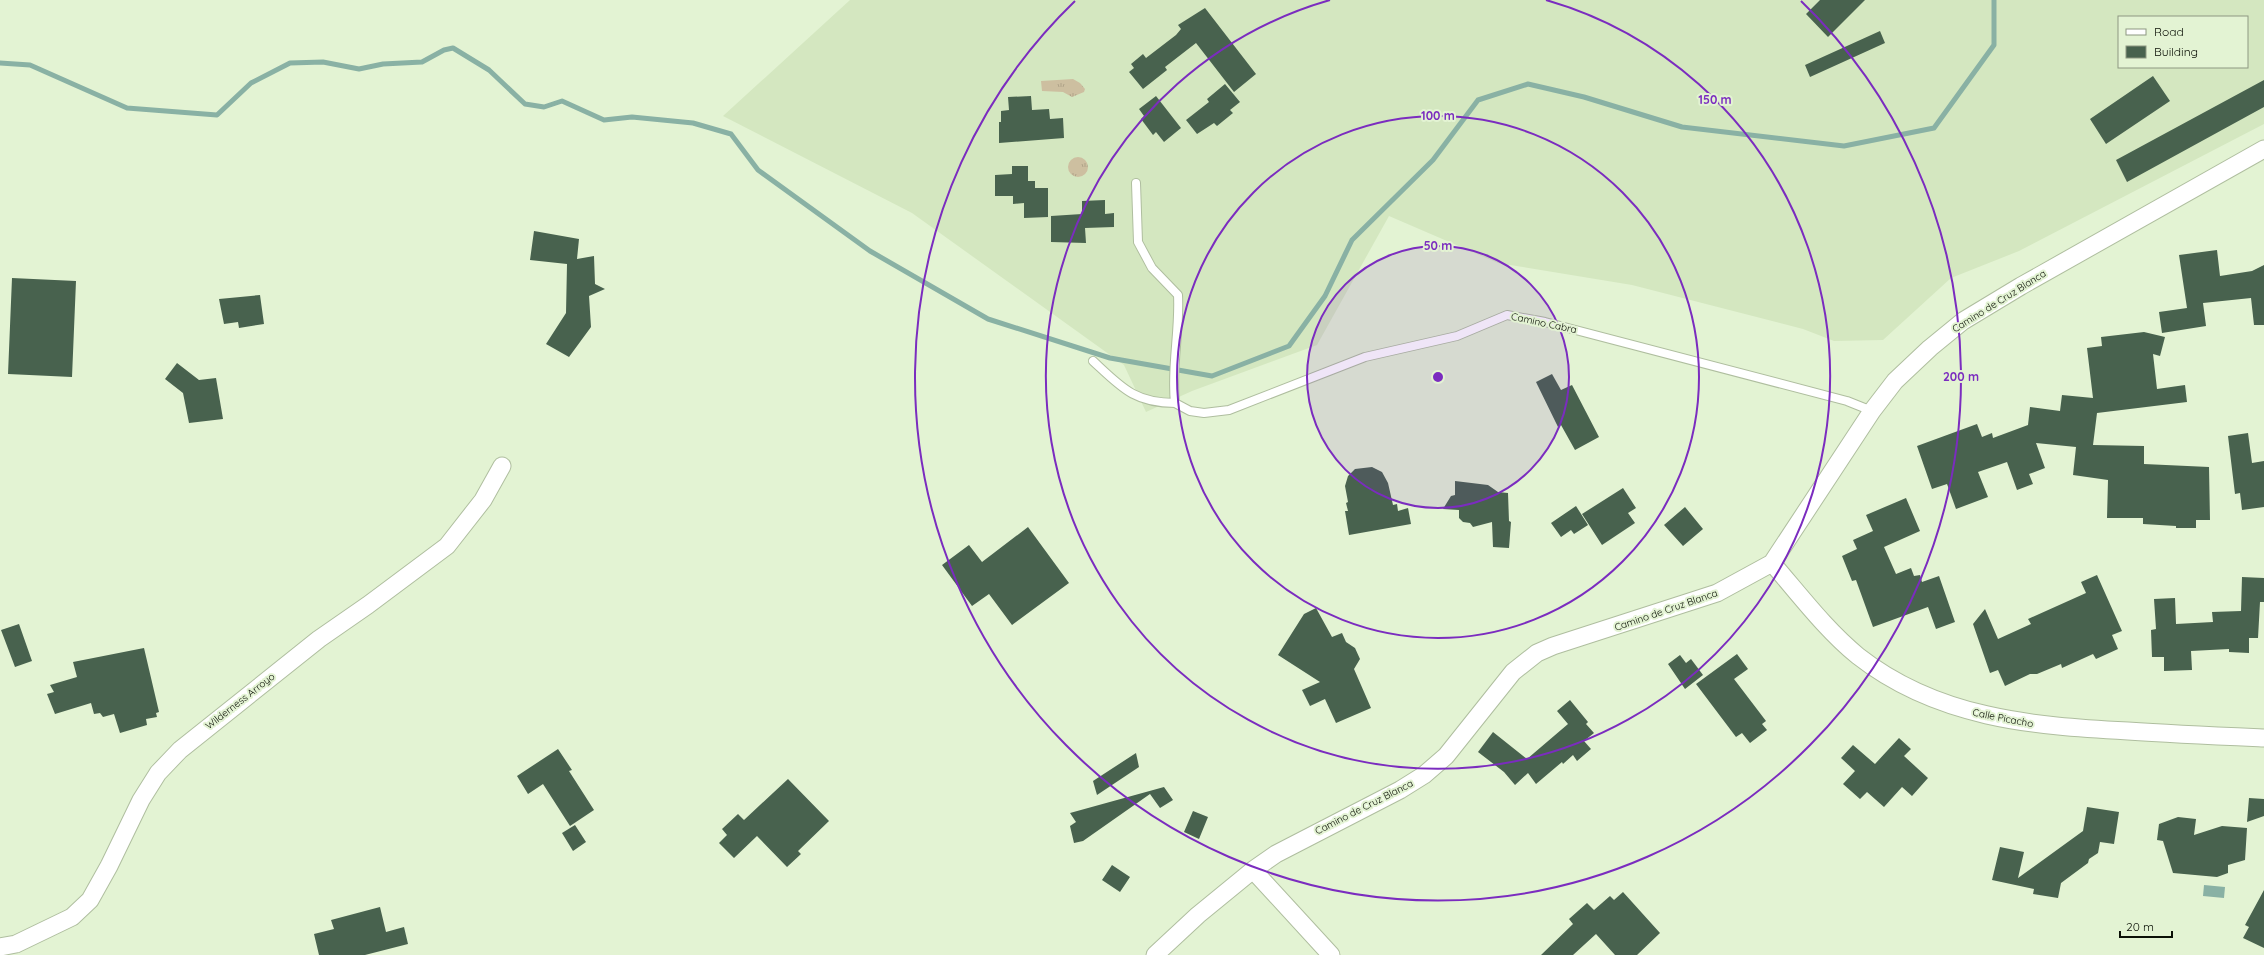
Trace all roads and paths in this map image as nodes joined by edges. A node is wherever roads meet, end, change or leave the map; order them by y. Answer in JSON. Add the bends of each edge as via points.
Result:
{"nodes":[{"id":1,"x":2264,"y":149,"type":"edge"},
{"id":2,"x":1136,"y":183,"type":"dead end"},
{"id":3,"x":1092,"y":361,"type":"dead end"},
{"id":4,"x":1175,"y":403,"type":"junction"},
{"id":5,"x":1872,"y":411,"type":"junction"},
{"id":6,"x":502,"y":466,"type":"dead end"},
{"id":7,"x":1772,"y":562,"type":"junction"},
{"id":8,"x":2264,"y":738,"type":"edge"},
{"id":9,"x":1253,"y":870,"type":"junction"},
{"id":10,"x":0,"y":947,"type":"edge"},
{"id":11,"x":1155,"y":955,"type":"edge"},
{"id":12,"x":1331,"y":955,"type":"edge"}],
"edges":[{"from":1,"to":5,"type":"street","name":"Camino de Cruz Blanca","via":[[2092,245],[1964,321],[1894,381]]},
{"from":2,"to":4,"type":"lane","via":[[1138,242],[1152,268],[1178,295],[1180,316],[1173,381]]},
{"from":3,"to":4,"type":"lane","via":[[1128,393],[1154,403]]},
{"from":4,"to":5,"type":"lane","name":"Camino Cabra","via":[[1190,411],[1204,413],[1229,410],[1365,357],[1457,336],[1507,315],[1545,322],[1847,401]]},
{"from":5,"to":7,"type":"street","name":"Camino de Cruz Blanca"},
{"from":6,"to":10,"type":"street","name":"Wilderness Arroyo","via":[[483,500],[447,546],[319,639],[180,750],[158,773],[141,800],[90,900],[72,917],[16,944]]},
{"from":7,"to":8,"type":"street","name":"Calle Picacho","via":[[1835,635],[1857,655],[1904,685],[1940,701],[1977,714],[2014,722]]},
{"from":7,"to":9,"type":"street","name":"Camino de Cruz Blanca","via":[[1717,593],[1536,653],[1513,672],[1446,756],[1424,775],[1400,790],[1304,838]]},
{"from":9,"to":11,"type":"street","name":"Camino de Cruz Blanca"},
{"from":9,"to":12,"type":"street"}]}
